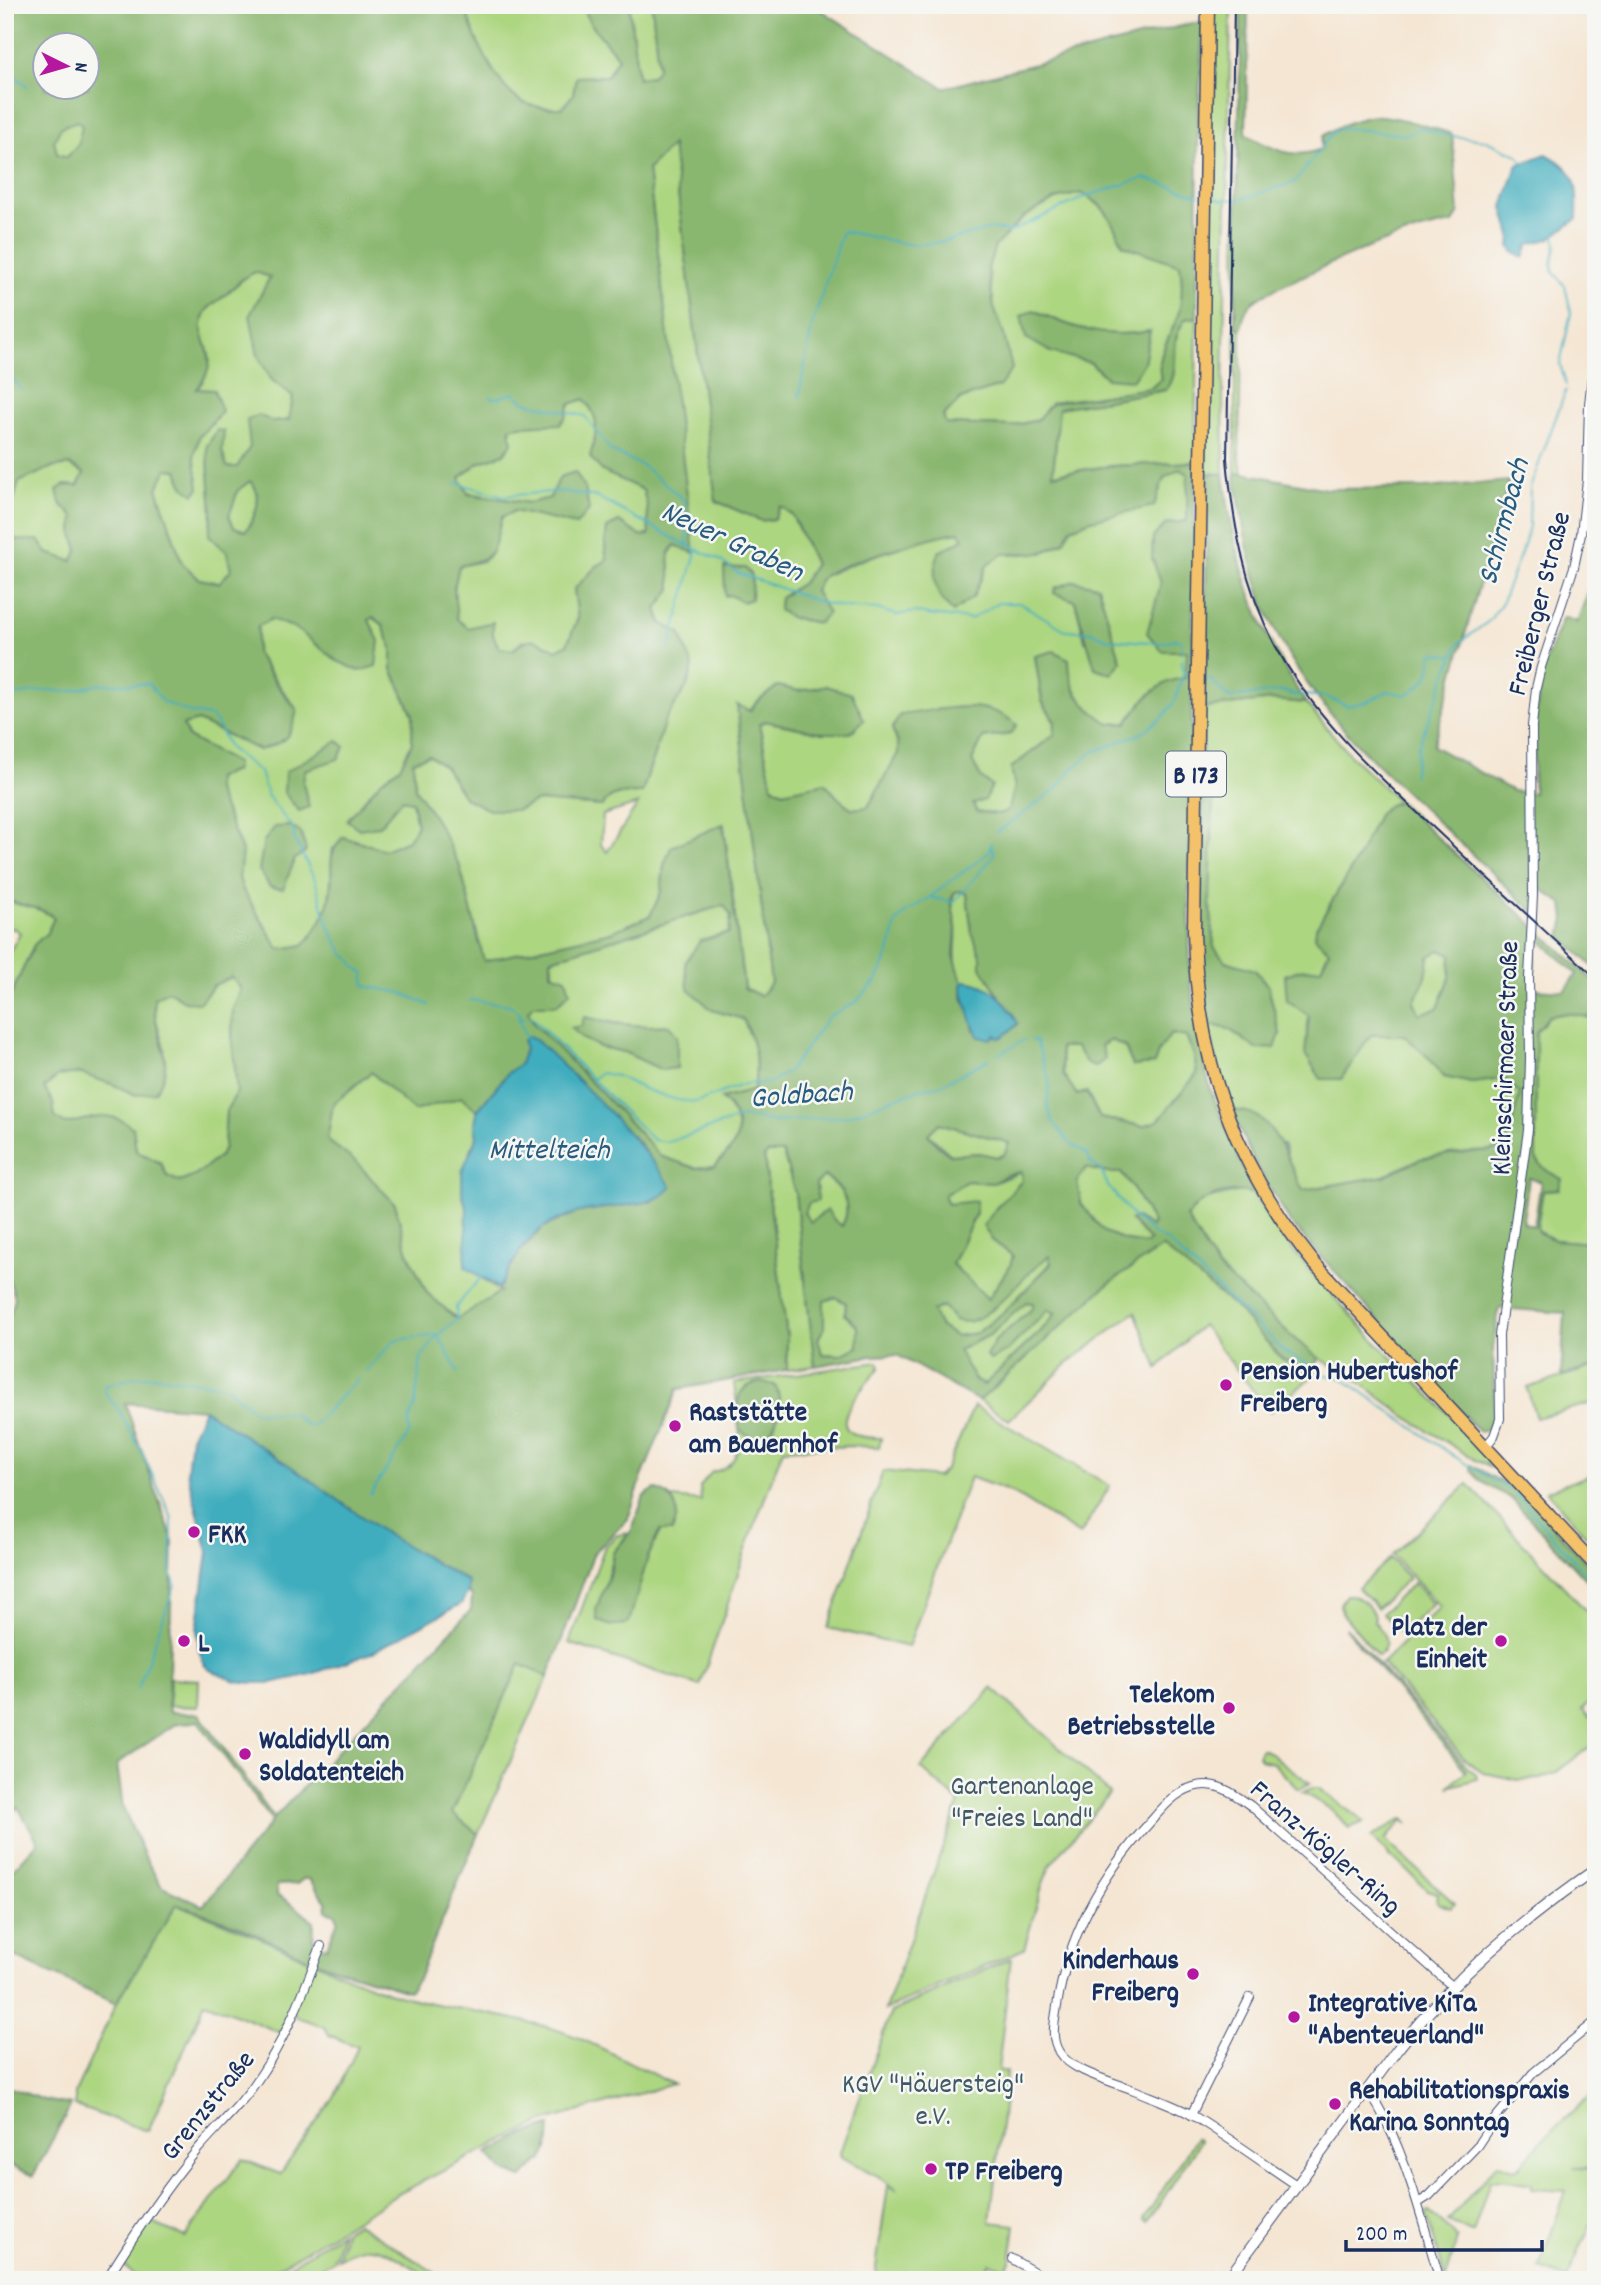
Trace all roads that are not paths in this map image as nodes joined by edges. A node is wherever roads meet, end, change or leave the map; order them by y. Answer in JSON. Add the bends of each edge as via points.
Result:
{"nodes":[{"id":1,"x":1208,"y":5,"type":"edge"},
{"id":2,"x":1596,"y":340,"type":"edge"},
{"id":3,"x":1531,"y":792,"type":"joint"},
{"id":4,"x":1486,"y":1446,"type":"junction"},
{"id":5,"x":1596,"y":1566,"type":"edge"},
{"id":6,"x":1596,"y":1869,"type":"edge"},
{"id":7,"x":321,"y":1946,"type":"dead end"},
{"id":8,"x":1453,"y":1987,"type":"junction"},
{"id":9,"x":1250,"y":1997,"type":"dead end"},
{"id":10,"x":1596,"y":2021,"type":"edge"},
{"id":11,"x":1367,"y":2091,"type":"junction"},
{"id":12,"x":1191,"y":2115,"type":"junction"},
{"id":13,"x":1298,"y":2186,"type":"junction"},
{"id":14,"x":1418,"y":2203,"type":"junction"},
{"id":15,"x":1012,"y":2259,"type":"dead end"},
{"id":16,"x":106,"y":2280,"type":"edge"},
{"id":17,"x":1048,"y":2280,"type":"edge"},
{"id":18,"x":1227,"y":2280,"type":"edge"},
{"id":19,"x":1440,"y":2280,"type":"edge"}],
"edges":[{"from":1,"to":4,"type":"main road","number":"B 173","via":[[1194,930],[1201,1025],[1228,1121],[1284,1223],[1314,1263]]},
{"from":2,"to":3,"type":"street","name":"Freiberger Straße","via":[[1582,524],[1574,568],[1536,688]]},
{"from":3,"to":4,"type":"street","name":"Kleinschirmaer Straße","via":[[1528,1130],[1499,1328],[1500,1419]]},
{"from":4,"to":5,"type":"main road","number":"B 173"},
{"from":6,"to":8,"type":"street","via":[[1495,1945]]},
{"from":7,"to":16,"type":"street","name":"Grenzstraße","via":[[288,2028],[258,2080],[176,2178]]},
{"from":8,"to":11,"type":"street","via":[[1404,2040]]},
{"from":8,"to":12,"type":"street","name":"Franz-Kögler-Ring","via":[[1236,1794],[1208,1785],[1184,1791],[1114,1864],[1088,1907],[1068,1954],[1054,2028],[1058,2052],[1075,2066]]},
{"from":9,"to":12,"type":"street"},
{"from":10,"to":14,"type":"street","via":[[1533,2073],[1477,2146]]},
{"from":11,"to":13,"type":"street"},
{"from":11,"to":14,"type":"street","via":[[1399,2149]]},
{"from":12,"to":13,"type":"street","name":"Franz-Kögler-Ring"},
{"from":13,"to":18,"type":"street"},
{"from":14,"to":19,"type":"street"},
{"from":15,"to":17,"type":"street"}]}
